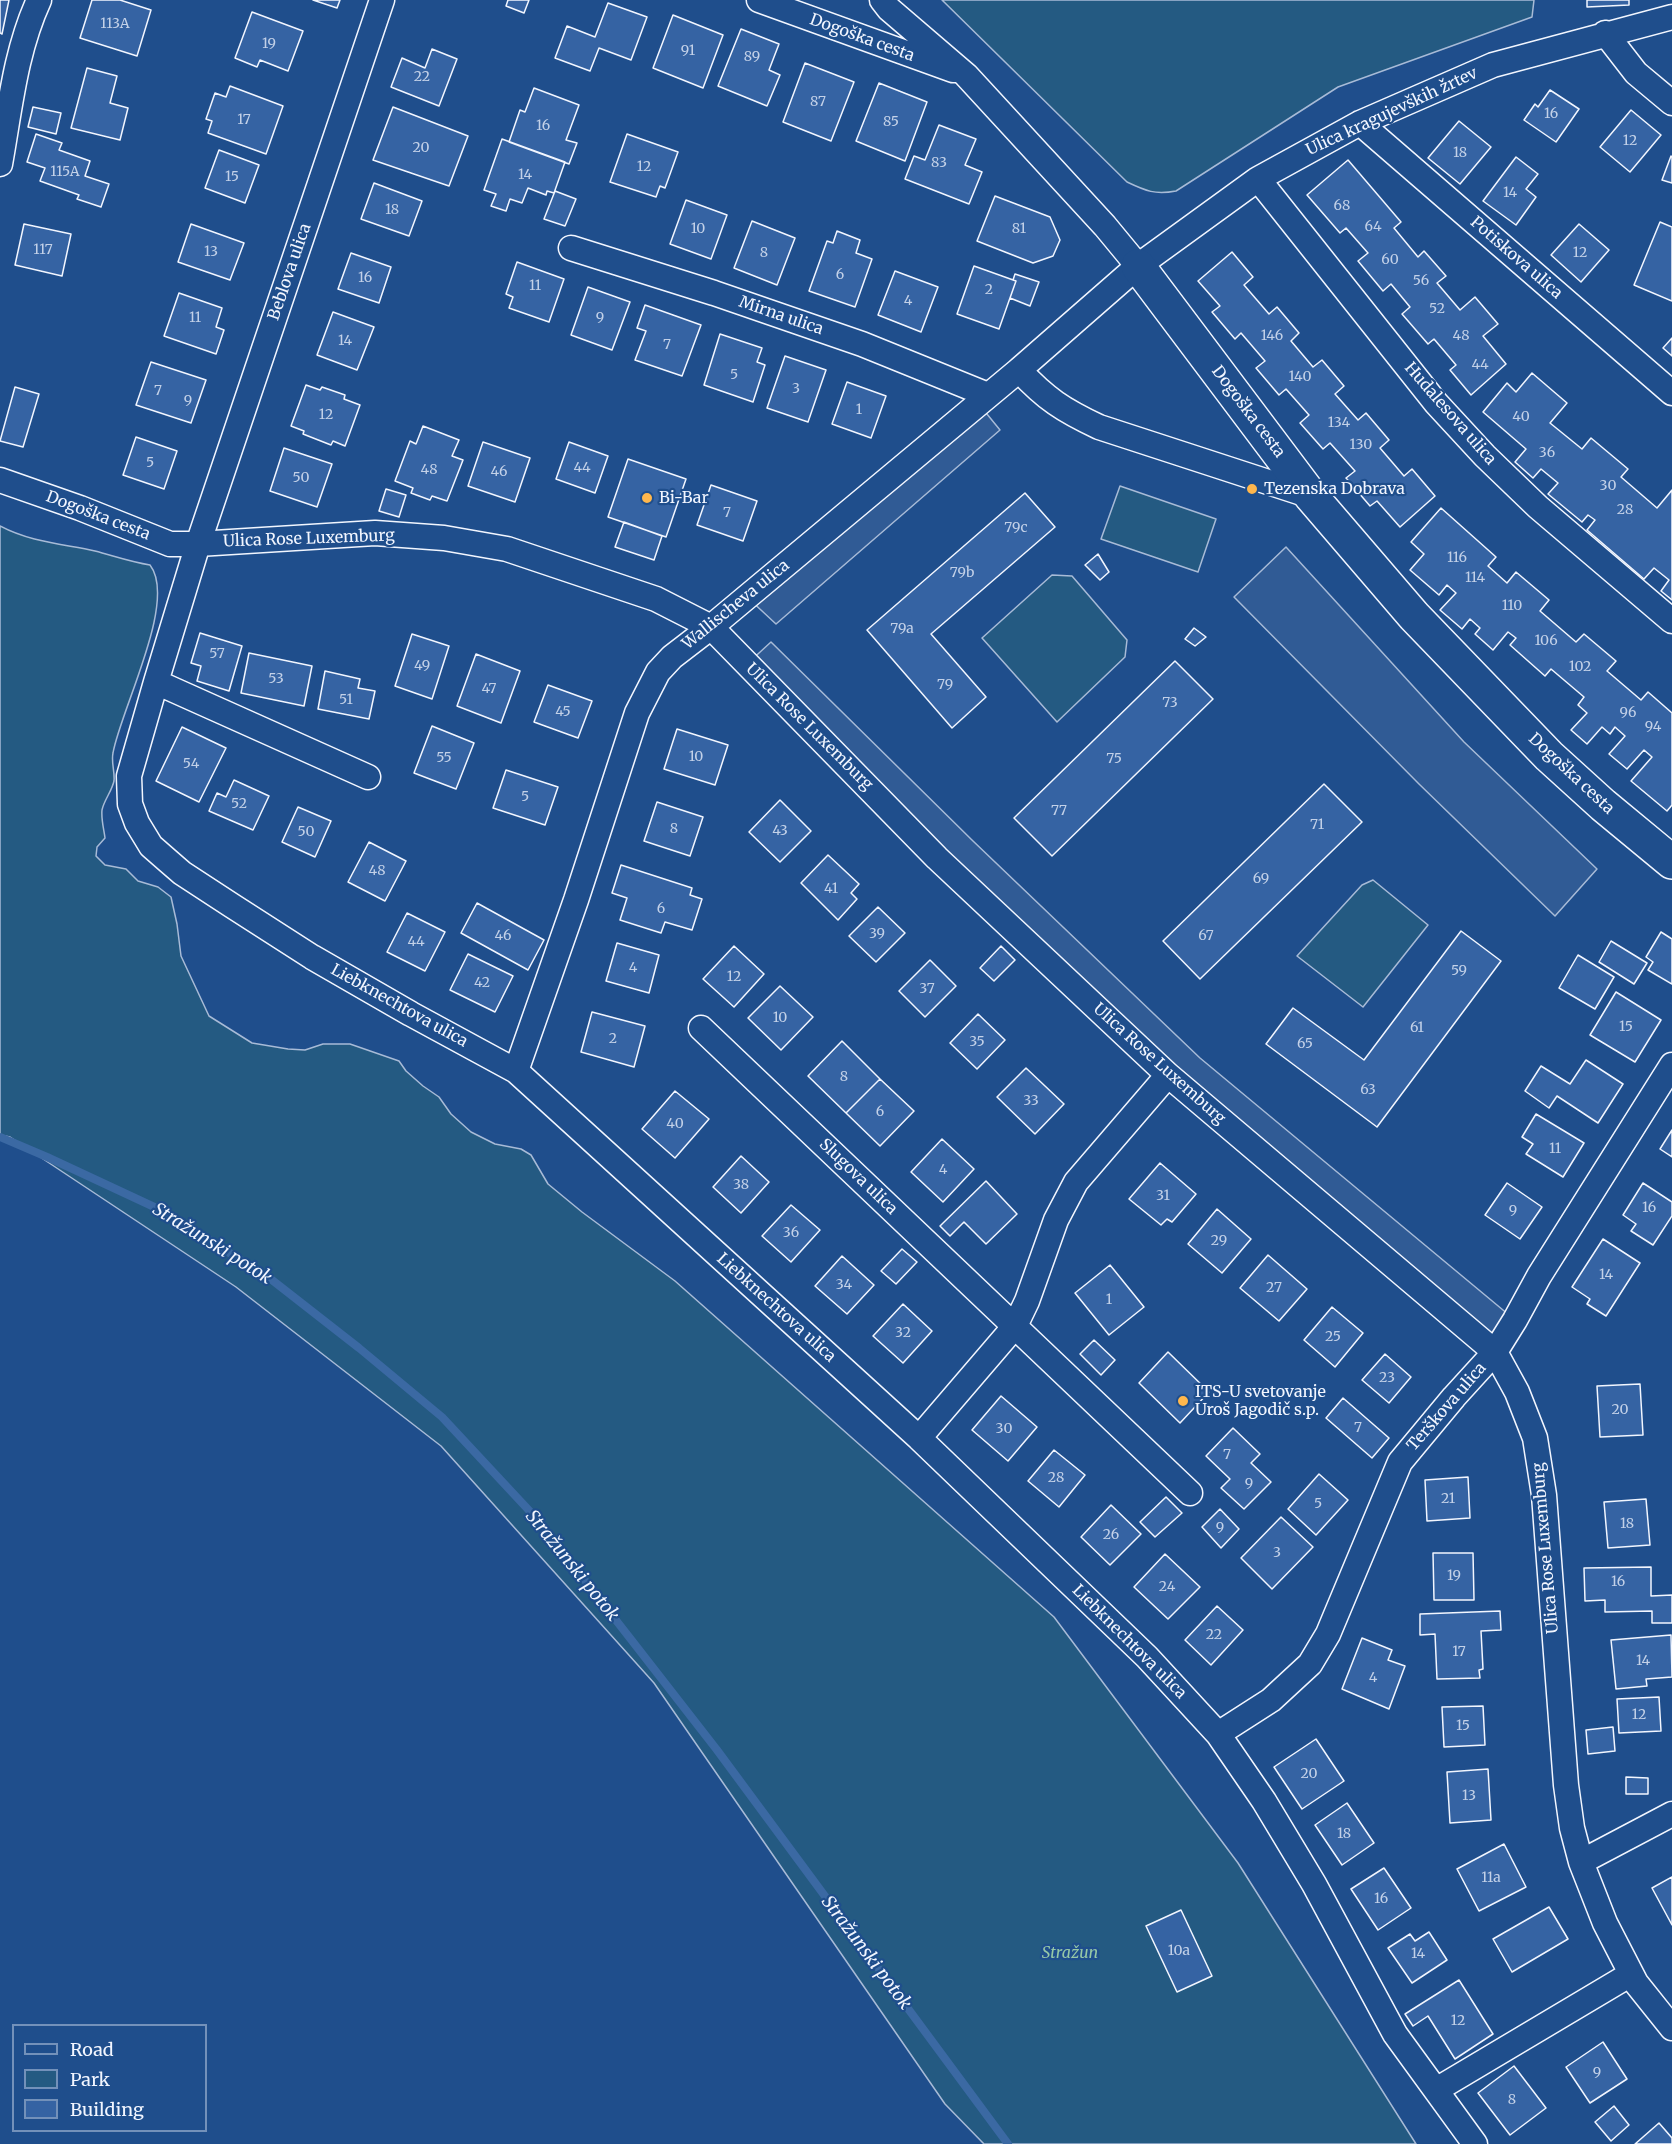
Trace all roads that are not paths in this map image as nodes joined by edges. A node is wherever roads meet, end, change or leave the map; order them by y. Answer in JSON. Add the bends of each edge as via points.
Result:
{"nodes":[{"id":1,"x":39,"y":0,"type":"edge"},
{"id":2,"x":382,"y":0,"type":"edge"},
{"id":3,"x":759,"y":0,"type":"edge"},
{"id":4,"x":882,"y":0,"type":"edge"},
{"id":5,"x":1660,"y":12,"type":"edge"},
{"id":6,"x":1605,"y":33,"type":"junction"},
{"id":7,"x":966,"y":75,"type":"junction"},
{"id":8,"x":1672,"y":103,"type":"edge"},
{"id":9,"x":1360,"y":123,"type":"junction"},
{"id":10,"x":0,"y":164,"type":"edge"},
{"id":11,"x":1258,"y":179,"type":"junction"},
{"id":12,"x":571,"y":248,"type":"dead end"},
{"id":13,"x":1138,"y":266,"type":"junction"},
{"id":14,"x":1019,"y":370,"type":"junction"},
{"id":15,"x":1672,"y":393,"type":"edge"},
{"id":16,"x":988,"y":395,"type":"junction"},
{"id":17,"x":0,"y":480,"type":"edge"},
{"id":18,"x":1311,"y":496,"type":"junction"},
{"id":19,"x":198,"y":544,"type":"junction"},
{"id":20,"x":1672,"y":621,"type":"edge"},
{"id":21,"x":711,"y":627,"type":"junction"},
{"id":22,"x":156,"y":682,"type":"junction"},
{"id":23,"x":368,"y":777,"type":"dead end"},
{"id":24,"x":1672,"y":862,"type":"edge"},
{"id":25,"x":701,"y":1028,"type":"dead end"},
{"id":26,"x":1672,"y":1065,"type":"edge"},
{"id":27,"x":516,"y":1071,"type":"junction"},
{"id":28,"x":1168,"y":1075,"type":"junction"},
{"id":29,"x":1015,"y":1326,"type":"junction"},
{"id":30,"x":1495,"y":1352,"type":"junction"},
{"id":31,"x":919,"y":1438,"type":"junction"},
{"id":32,"x":1190,"y":1493,"type":"dead end"},
{"id":33,"x":1218,"y":1734,"type":"junction"},
{"id":34,"x":1672,"y":1814,"type":"edge"},
{"id":35,"x":1581,"y":1862,"type":"junction"},
{"id":36,"x":1631,"y":1974,"type":"junction"},
{"id":37,"x":1672,"y":2028,"type":"edge"},
{"id":38,"x":1436,"y":2090,"type":"junction"},
{"id":39,"x":1475,"y":2144,"type":"edge"}],
"edges":[{"from":1,"to":10,"type":"street","via":[[16,68]]},
{"from":2,"to":19,"type":"street","name":"Beblova ulica"},
{"from":3,"to":7,"type":"street","name":"Dogoška cesta"},
{"from":4,"to":7,"type":"street","name":"Dogoška cesta"},
{"from":5,"to":6,"type":"street","name":"Ulica kragujevških žrtev"},
{"from":6,"to":8,"type":"street","via":[[1636,73]]},
{"from":6,"to":9,"type":"street","name":"Ulica kragujevških žrtev","via":[[1493,65]]},
{"from":7,"to":13,"type":"street","name":"Dogoška cesta"},
{"from":9,"to":11,"type":"street","name":"Ulica kragujevških žrtev"},
{"from":9,"to":15,"type":"street","name":"Potiskova ulica"},
{"from":11,"to":13,"type":"street","name":"Ulica kragujevških žrtev"},
{"from":11,"to":20,"type":"street","name":"Hudalesova ulica","via":[[1436,403],[1485,456],[1538,507]]},
{"from":12,"to":16,"type":"street","name":"Mirna ulica","via":[[862,344]]},
{"from":13,"to":14,"type":"street","name":"Wallischeva ulica"},
{"from":13,"to":18,"type":"street","name":"Dogoška cesta"},
{"from":14,"to":16,"type":"street","name":"Wallischeva ulica"},
{"from":14,"to":18,"type":"street","via":[[1048,399],[1098,427]]},
{"from":16,"to":21,"type":"street","name":"Wallischeva ulica"},
{"from":17,"to":19,"type":"street","name":"Dogoška cesta","via":[[170,544]]},
{"from":18,"to":24,"type":"street","name":"Dogoška cesta","via":[[1414,616],[1511,718],[1595,798]]},
{"from":19,"to":21,"type":"street","name":"Ulica Rose Luxemburg","via":[[375,533],[444,538],[507,549],[656,598]]},
{"from":19,"to":22,"type":"street","name":"Liebknechtova ulica"},
{"from":21,"to":27,"type":"street","name":"Wallischeva ulica","via":[[658,672],[637,713]]},
{"from":21,"to":28,"type":"street","name":"Ulica Rose Luxemburg","via":[[938,858]]},
{"from":22,"to":23,"type":"street"},
{"from":22,"to":27,"type":"street","name":"Liebknechtova ulica","via":[[129,776],[130,804],[136,823],[151,846],[182,873],[312,957]]},
{"from":25,"to":29,"type":"street","name":"Slugova ulica"},
{"from":26,"to":30,"type":"street","name":"Terškova ulica"},
{"from":27,"to":31,"type":"street","name":"Liebknechtova ulica"},
{"from":28,"to":29,"type":"street","via":[[1076,1182],[1056,1220]]},
{"from":28,"to":30,"type":"street","name":"Ulica Rose Luxemburg"},
{"from":29,"to":31,"type":"street"},
{"from":29,"to":32,"type":"street","name":"Slugova ulica"},
{"from":30,"to":33,"type":"street","name":"Terškova ulica","via":[[1400,1462],[1328,1634],[1310,1664],[1271,1700]]},
{"from":30,"to":35,"type":"street","name":"Ulica Rose Luxemburg","via":[[1517,1392],[1535,1438],[1544,1495],[1566,1785]]},
{"from":31,"to":33,"type":"street","name":"Liebknechtova ulica","via":[[1147,1657]]},
{"from":33,"to":38,"type":"street","name":"Liebknechtova ulica","via":[[1314,1884],[1395,2034]]},
{"from":34,"to":35,"type":"street"},
{"from":35,"to":36,"type":"street","name":"Ulica Rose Luxemburg"},
{"from":36,"to":37,"type":"street","name":"Ulica Rose Luxemburg"},
{"from":36,"to":38,"type":"street"},
{"from":38,"to":39,"type":"street","name":"Liebknechtova ulica"}]}
